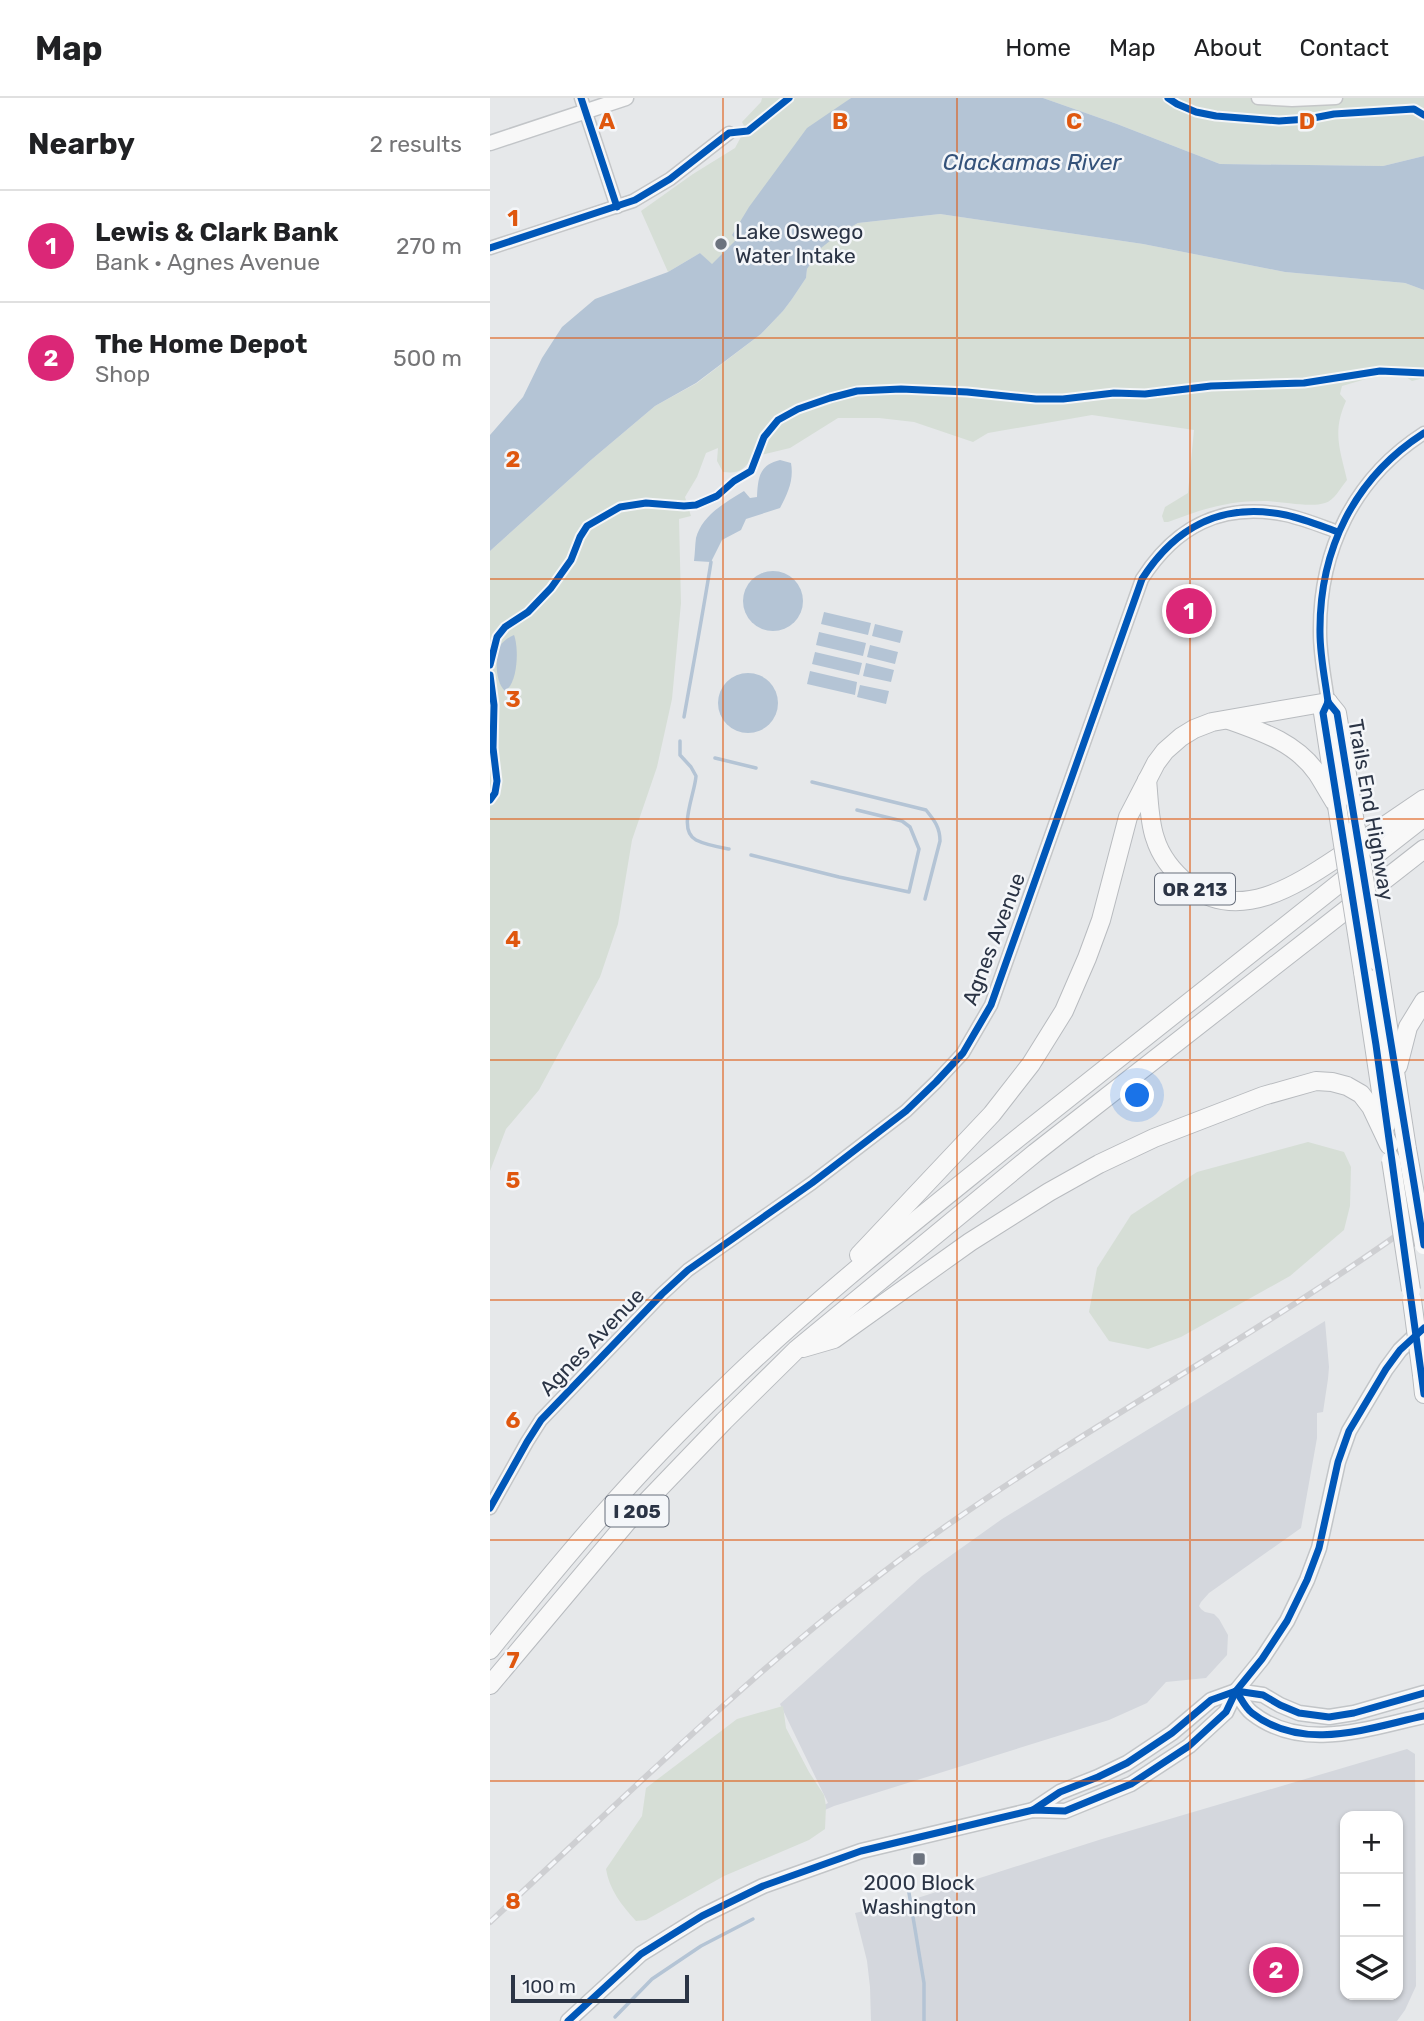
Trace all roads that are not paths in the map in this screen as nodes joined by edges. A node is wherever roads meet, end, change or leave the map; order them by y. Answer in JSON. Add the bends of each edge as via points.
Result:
{"nodes":[{"id":1,"x":626,"y":98,"type":"edge"},
{"id":2,"x":1258,"y":98,"type":"edge"},
{"id":3,"x":1336,"y":98,"type":"edge"},
{"id":4,"x":583,"y":105,"type":"edge"},
{"id":5,"x":729,"y":133,"type":"dead end"},
{"id":6,"x":490,"y":143,"type":"edge"},
{"id":7,"x":617,"y":207,"type":"junction"},
{"id":8,"x":490,"y":248,"type":"edge"},
{"id":9,"x":1424,"y":433,"type":"edge"},
{"id":10,"x":1338,"y":532,"type":"junction"},
{"id":11,"x":1328,"y":702,"type":"junction"},
{"id":12,"x":1227,"y":719,"type":"junction"},
{"id":13,"x":1147,"y":780,"type":"junction"},
{"id":14,"x":1424,"y":799,"type":"edge"},
{"id":15,"x":1344,"y":801,"type":"junction"},
{"id":16,"x":1424,"y":817,"type":"edge"},
{"id":17,"x":1424,"y":849,"type":"edge"},
{"id":18,"x":1424,"y":1001,"type":"edge"},
{"id":19,"x":1396,"y":1076,"type":"junction"},
{"id":20,"x":1390,"y":1153,"type":"junction"},
{"id":21,"x":1424,"y":1245,"type":"edge"},
{"id":22,"x":798,"y":1321,"type":"junction"},
{"id":23,"x":1424,"y":1328,"type":"edge"},
{"id":24,"x":796,"y":1350,"type":"junction"},
{"id":25,"x":1424,"y":1394,"type":"edge"},
{"id":26,"x":490,"y":1508,"type":"edge"},
{"id":27,"x":490,"y":1650,"type":"edge"},
{"id":28,"x":490,"y":1685,"type":"edge"},
{"id":29,"x":1236,"y":1691,"type":"junction"},
{"id":30,"x":1424,"y":1693,"type":"edge"},
{"id":31,"x":1424,"y":1716,"type":"edge"},
{"id":32,"x":1032,"y":1810,"type":"junction"},
{"id":33,"x":568,"y":2021,"type":"edge"}],
"edges":[{"from":1,"to":4,"type":"main road"},
{"from":2,"to":3,"type":"street"},
{"from":4,"to":6,"type":"main road"},
{"from":4,"to":7,"type":"street"},
{"from":5,"to":7,"type":"street","via":[[660,186]]},
{"from":7,"to":8,"type":"street"},
{"from":9,"to":10,"type":"street","via":[[1366,485]]},
{"from":10,"to":11,"type":"street","via":[[1320,621]]},
{"from":10,"to":26,"type":"street","name":"Agnes Avenue","via":[[1286,515],[1240,513],[1196,525],[1164,549],[1142,579],[991,1004],[963,1053],[906,1111],[688,1270],[662,1294],[541,1420]]},
{"from":11,"to":12,"type":"highway"},
{"from":11,"to":15,"type":"highway","name":"Trails End Highway","via":[[1323,713]]},
{"from":12,"to":13,"type":"highway","via":[[1181,737],[1165,751]]},
{"from":12,"to":15,"type":"highway","via":[[1270,734],[1293,748]]},
{"from":13,"to":14,"type":"highway","number":"OR 213","via":[[1152,831],[1166,864],[1194,888],[1230,900],[1280,892]]},
{"from":13,"to":22,"type":"highway","via":[[1128,817],[1087,958],[1038,1053],[992,1115]]},
{"from":15,"to":19,"type":"highway","name":"Trails End Highway","bridge":true},
{"from":15,"to":20,"type":"highway","name":"Trails End Highway","bridge":true},
{"from":16,"to":22,"type":"highway","number":"I 205","via":[[890,1241]]},
{"from":17,"to":24,"type":"highway","number":"I 205","via":[[1035,1153]]},
{"from":18,"to":19,"type":"highway","via":[[1408,1027]]},
{"from":19,"to":21,"type":"highway","name":"Trails End Highway","bridge":true},
{"from":20,"to":24,"type":"highway","via":[[1371,1107],[1347,1086],[1317,1082],[1263,1096],[1100,1164],[970,1242],[834,1339]]},
{"from":20,"to":25,"type":"highway","name":"Trails End Highway","bridge":true},
{"from":22,"to":27,"type":"highway","number":"I 205","via":[[720,1391],[633,1482]]},
{"from":23,"to":29,"type":"main road","via":[[1386,1369],[1349,1431],[1319,1548],[1298,1601]]},
{"from":24,"to":28,"type":"highway","number":"I 205","via":[[627,1522]]},
{"from":29,"to":30,"type":"main road","via":[[1263,1695],[1299,1713],[1329,1717]]},
{"from":29,"to":31,"type":"main road","via":[[1250,1712],[1264,1721],[1312,1736]]},
{"from":29,"to":32,"type":"main road","via":[[1211,1699],[1127,1763],[1060,1792]]},
{"from":29,"to":32,"type":"main road","via":[[1226,1712],[1189,1745],[1130,1784],[1065,1811]]},
{"from":32,"to":33,"type":"main road","via":[[861,1851],[763,1886],[641,1954]]}]}
